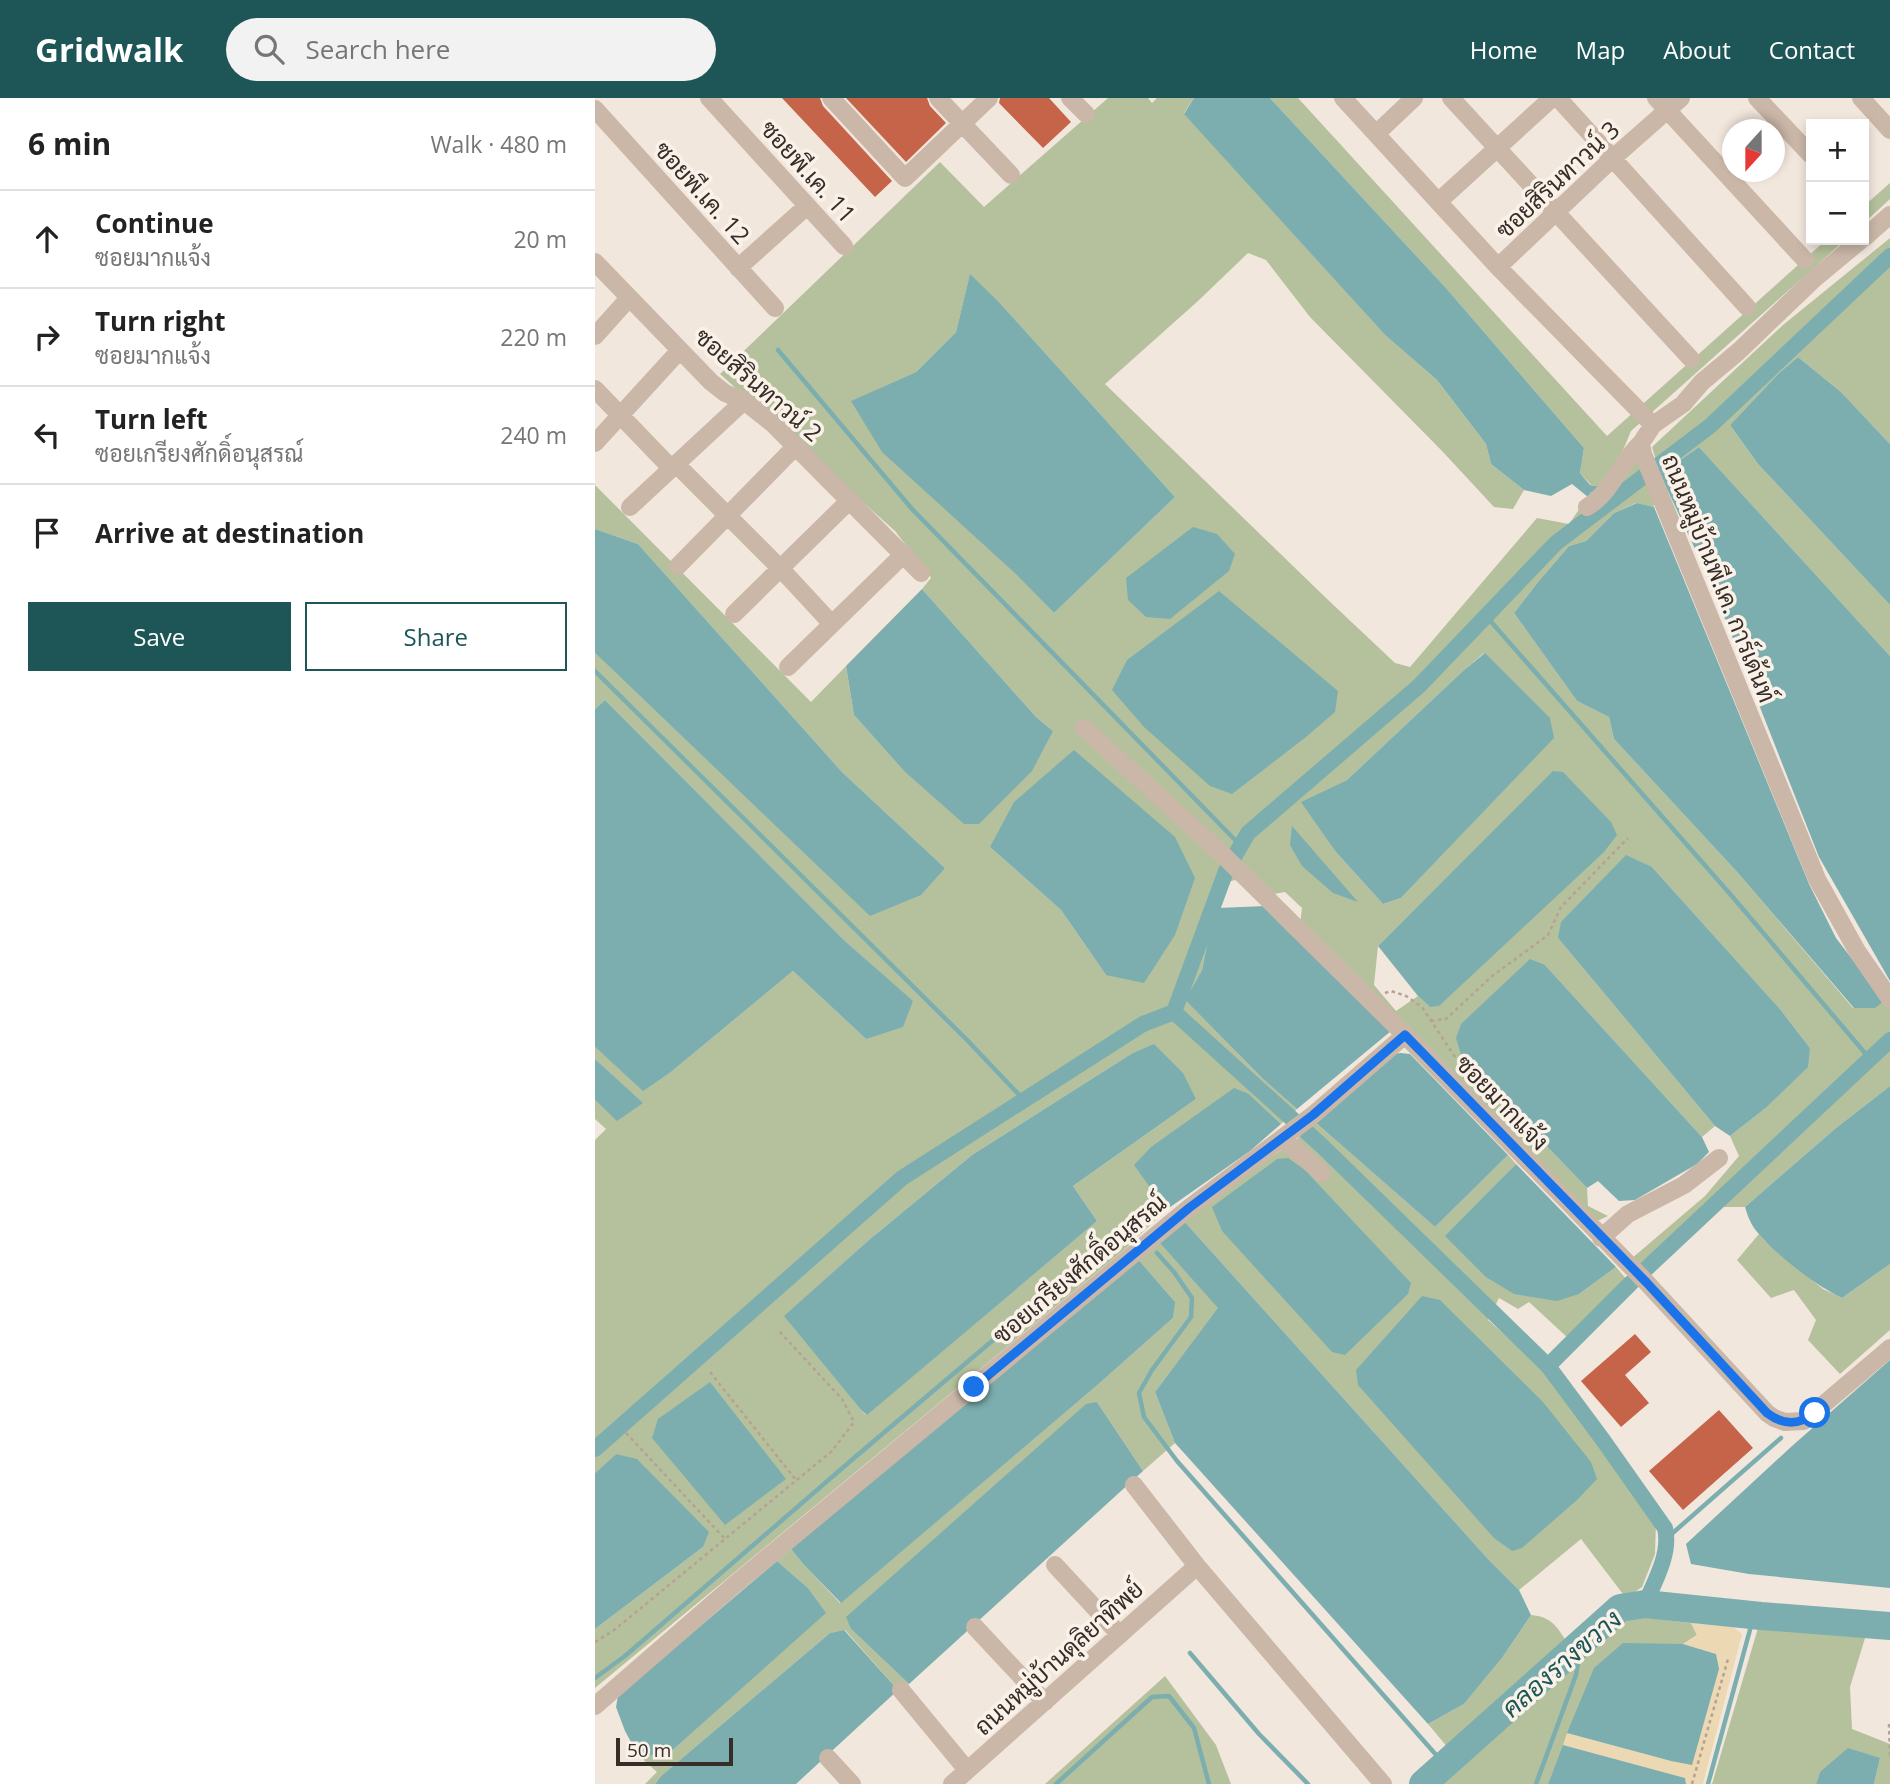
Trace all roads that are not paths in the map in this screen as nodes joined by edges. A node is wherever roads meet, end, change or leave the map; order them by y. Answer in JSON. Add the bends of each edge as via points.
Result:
{"nodes":[{"id":1,"x":709,"y":98,"type":"edge"},
{"id":2,"x":831,"y":98,"type":"edge"},
{"id":3,"x":938,"y":98,"type":"edge"},
{"id":4,"x":989,"y":98,"type":"edge"},
{"id":5,"x":1070,"y":98,"type":"edge"},
{"id":6,"x":1343,"y":98,"type":"edge"},
{"id":7,"x":1415,"y":98,"type":"edge"},
{"id":8,"x":1451,"y":98,"type":"edge"},
{"id":9,"x":1555,"y":98,"type":"edge"},
{"id":10,"x":1681,"y":98,"type":"edge"},
{"id":11,"x":1757,"y":98,"type":"edge"},
{"id":12,"x":1861,"y":98,"type":"edge"},
{"id":13,"x":1661,"y":104,"type":"edge"},
{"id":14,"x":595,"y":109,"type":"edge"},
{"id":15,"x":1086,"y":114,"type":"dead end"},
{"id":16,"x":961,"y":123,"type":"junction"},
{"id":17,"x":1890,"y":130,"type":"edge"},
{"id":18,"x":1377,"y":133,"type":"junction"},
{"id":19,"x":1498,"y":148,"type":"junction"},
{"id":20,"x":1806,"y":150,"type":"edge"},
{"id":21,"x":1613,"y":158,"type":"junction"},
{"id":22,"x":1011,"y":175,"type":"dead end"},
{"id":23,"x":1438,"y":202,"type":"junction"},
{"id":24,"x":807,"y":206,"type":"junction"},
{"id":25,"x":1555,"y":212,"type":"junction"},
{"id":26,"x":1890,"y":215,"type":"edge"},
{"id":27,"x":1869,"y":234,"type":"edge"},
{"id":28,"x":1856,"y":245,"type":"edge"},
{"id":29,"x":844,"y":246,"type":"dead end"},
{"id":30,"x":1805,"y":260,"type":"dead end"},
{"id":31,"x":595,"y":262,"type":"edge"},
{"id":32,"x":1498,"y":267,"type":"junction"},
{"id":33,"x":738,"y":268,"type":"junction"},
{"id":34,"x":629,"y":298,"type":"junction"},
{"id":35,"x":1747,"y":307,"type":"dead end"},
{"id":36,"x":775,"y":308,"type":"dead end"},
{"id":37,"x":595,"y":336,"type":"edge"},
{"id":38,"x":680,"y":350,"type":"junction"},
{"id":39,"x":1691,"y":359,"type":"dead end"},
{"id":40,"x":595,"y":389,"type":"edge"},
{"id":41,"x":744,"y":401,"type":"junction"},
{"id":42,"x":621,"y":415,"type":"junction"},
{"id":43,"x":1653,"y":425,"type":"junction"},
{"id":44,"x":595,"y":443,"type":"edge"},
{"id":45,"x":796,"y":446,"type":"junction"},
{"id":46,"x":1642,"y":448,"type":"junction"},
{"id":47,"x":673,"y":466,"type":"junction"},
{"id":48,"x":849,"y":500,"type":"junction"},
{"id":49,"x":630,"y":507,"type":"dead end"},
{"id":50,"x":1587,"y":507,"type":"dead end"},
{"id":51,"x":727,"y":517,"type":"junction"},
{"id":52,"x":904,"y":554,"type":"junction"},
{"id":53,"x":678,"y":566,"type":"dead end"},
{"id":54,"x":781,"y":569,"type":"junction"},
{"id":55,"x":921,"y":573,"type":"dead end"},
{"id":56,"x":734,"y":614,"type":"dead end"},
{"id":57,"x":831,"y":623,"type":"junction"},
{"id":58,"x":788,"y":667,"type":"dead end"},
{"id":59,"x":1084,"y":728,"type":"dead end"},
{"id":60,"x":1890,"y":999,"type":"edge"},
{"id":61,"x":1405,"y":1035,"type":"junction"},
{"id":62,"x":1286,"y":1135,"type":"junction"},
{"id":63,"x":1719,"y":1158,"type":"dead end"},
{"id":64,"x":1322,"y":1174,"type":"dead end"},
{"id":65,"x":1601,"y":1238,"type":"junction"},
{"id":66,"x":1890,"y":1349,"type":"edge"},
{"id":67,"x":1134,"y":1485,"type":"dead end"},
{"id":68,"x":1055,"y":1565,"type":"dead end"},
{"id":69,"x":1197,"y":1566,"type":"junction"},
{"id":70,"x":975,"y":1627,"type":"dead end"},
{"id":71,"x":1120,"y":1635,"type":"junction"},
{"id":72,"x":901,"y":1690,"type":"dead end"},
{"id":73,"x":1045,"y":1702,"type":"junction"},
{"id":74,"x":595,"y":1706,"type":"edge"},
{"id":75,"x":828,"y":1758,"type":"dead end"},
{"id":76,"x":967,"y":1770,"type":"junction"},
{"id":77,"x":852,"y":1784,"type":"edge"},
{"id":78,"x":952,"y":1784,"type":"edge"},
{"id":79,"x":1383,"y":1784,"type":"edge"}],
"edges":[{"from":1,"to":24,"type":"street","name":"ซอยพี.เค. 11"},
{"from":2,"to":16,"type":"street","via":[[905,178]]},
{"from":3,"to":16,"type":"street"},
{"from":4,"to":16,"type":"street"},
{"from":5,"to":15,"type":"street"},
{"from":6,"to":18,"type":"street"},
{"from":7,"to":18,"type":"street"},
{"from":8,"to":19,"type":"street"},
{"from":9,"to":19,"type":"street"},
{"from":9,"to":21,"type":"street"},
{"from":10,"to":13,"type":"street","name":"ซอยสิรินทาวน์ 3"},
{"from":11,"to":20,"type":"street"},
{"from":12,"to":17,"type":"street"},
{"from":13,"to":21,"type":"street","name":"ซอยสิรินทาวน์ 3"},
{"from":13,"to":30,"type":"street"},
{"from":14,"to":33,"type":"street","name":"ซอยพี.เค. 12"},
{"from":16,"to":22,"type":"street"},
{"from":18,"to":23,"type":"street"},
{"from":19,"to":23,"type":"street"},
{"from":19,"to":25,"type":"street"},
{"from":21,"to":25,"type":"street","name":"ซอยสิรินทาวน์ 3"},
{"from":21,"to":35,"type":"street"},
{"from":23,"to":32,"type":"street"},
{"from":24,"to":29,"type":"street","name":"ซอยพี.เค. 11"},
{"from":24,"to":33,"type":"street"},
{"from":25,"to":32,"type":"street","name":"ซอยสิรินทาวน์ 3"},
{"from":25,"to":39,"type":"street"},
{"from":26,"to":27,"type":"street","name":"ถนนหมู่บ้านพี.เค. การ์เด้นท์"},
{"from":28,"to":43,"type":"street","name":"ถนนหมู่บ้านพี.เค. การ์เด้นท์","via":[[1683,404]]},
{"from":31,"to":34,"type":"street","name":"ซอยสิรินทาวน์ 2"},
{"from":32,"to":43,"type":"street"},
{"from":33,"to":36,"type":"street","name":"ซอยพี.เค. 12"},
{"from":34,"to":37,"type":"street"},
{"from":34,"to":38,"type":"street","name":"ซอยสิรินทาวน์ 2"},
{"from":38,"to":41,"type":"street","name":"ซอยสิรินทาวน์ 2","via":[[711,382]]},
{"from":38,"to":42,"type":"street"},
{"from":40,"to":42,"type":"street"},
{"from":41,"to":45,"type":"street","name":"ซอยสิรินทาวน์ 2"},
{"from":41,"to":47,"type":"street"},
{"from":42,"to":44,"type":"street"},
{"from":42,"to":47,"type":"street"},
{"from":43,"to":46,"type":"street","name":"ถนนหมู่บ้านพี.เค. การ์เด้นท์"},
{"from":45,"to":48,"type":"street","name":"ซอยสิรินทาวน์ 2"},
{"from":45,"to":51,"type":"street"},
{"from":46,"to":50,"type":"street","via":[[1629,455],[1601,497]]},
{"from":46,"to":60,"type":"street","name":"ถนนหมู่บ้านพี.เค. การ์เด้นท์","via":[[1817,879]]},
{"from":47,"to":49,"type":"street"},
{"from":47,"to":51,"type":"street"},
{"from":48,"to":52,"type":"street","name":"ซอยสิรินทาวน์ 2"},
{"from":48,"to":54,"type":"street"},
{"from":51,"to":53,"type":"street"},
{"from":51,"to":54,"type":"street"},
{"from":52,"to":55,"type":"street","name":"ซอยสิรินทาวน์ 2"},
{"from":52,"to":57,"type":"street"},
{"from":54,"to":56,"type":"street"},
{"from":54,"to":57,"type":"street"},
{"from":57,"to":58,"type":"street"},
{"from":59,"to":61,"type":"street","name":"ซอยมากแจ้ง","via":[[1221,853]]},
{"from":61,"to":62,"type":"street","name":"ซอยเกรียงศักดิ์อนุสรณ์"},
{"from":61,"to":65,"type":"street","name":"ซอยมากแจ้ง"},
{"from":62,"to":64,"type":"street"},
{"from":62,"to":74,"type":"street","name":"ซอยเกรียงศักดิ์อนุสรณ์","via":[[1189,1208]]},
{"from":63,"to":65,"type":"street","via":[[1684,1185],[1628,1214]]},
{"from":65,"to":66,"type":"street","name":"ซอยมากแจ้ง","via":[[1774,1419],[1804,1422]]},
{"from":67,"to":69,"type":"street"},
{"from":68,"to":71,"type":"street"},
{"from":69,"to":71,"type":"street","name":"ถนนหมู่บ้านดุลิยาทิพย์"},
{"from":69,"to":79,"type":"street"},
{"from":70,"to":73,"type":"street"},
{"from":71,"to":73,"type":"street","name":"ถนนหมู่บ้านดุลิยาทิพย์"},
{"from":72,"to":76,"type":"street"},
{"from":73,"to":76,"type":"street","name":"ถนนหมู่บ้านดุลิยาทิพย์"},
{"from":75,"to":77,"type":"street"},
{"from":76,"to":78,"type":"street","name":"ถนนหมู่บ้านดุลิยาทิพย์"}]}
